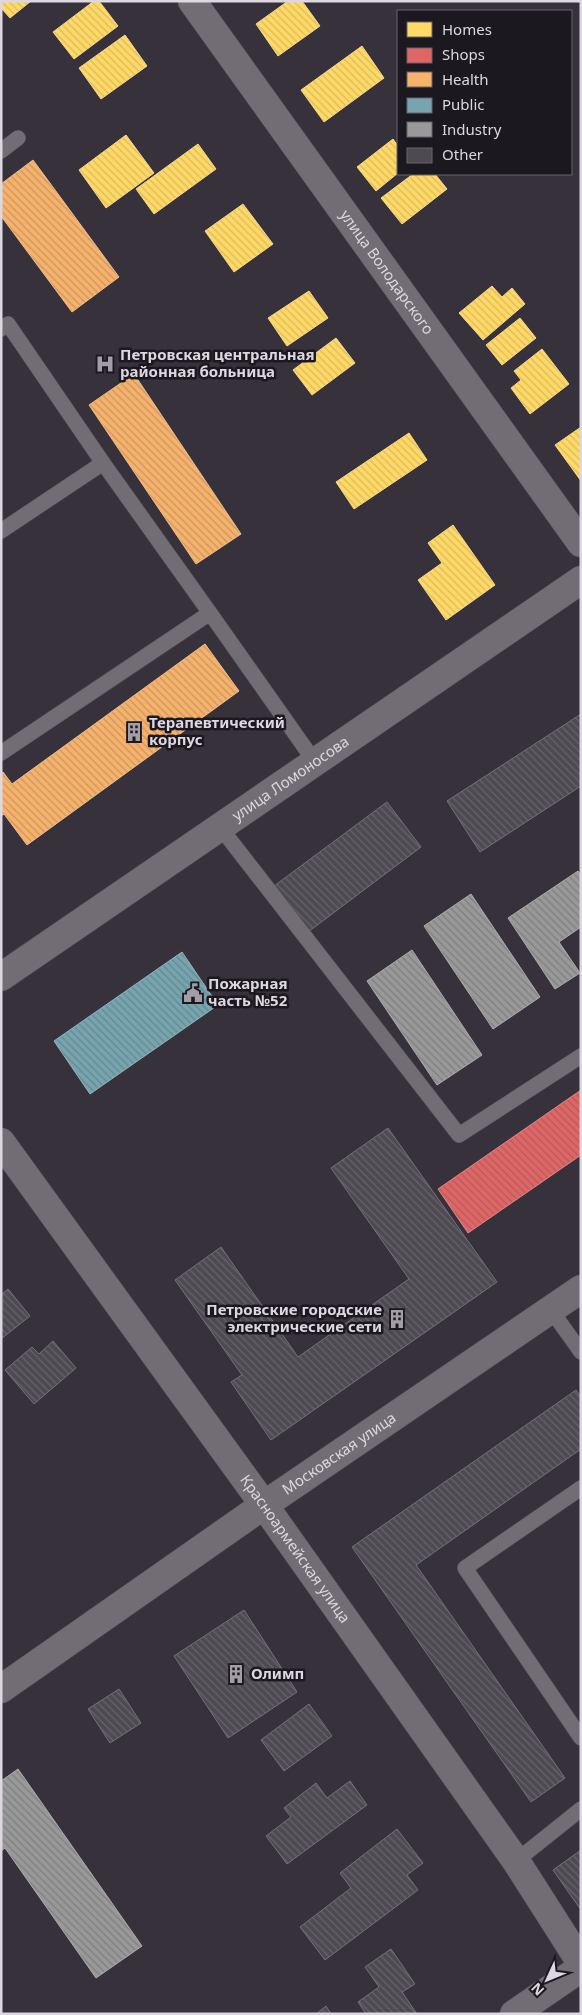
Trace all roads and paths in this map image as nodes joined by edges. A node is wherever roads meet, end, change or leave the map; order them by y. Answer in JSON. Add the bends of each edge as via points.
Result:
{"nodes":[{"id":1,"x":192,"y":1,"type":"edge"},
{"id":2,"x":18,"y":138,"type":"dead end"},
{"id":3,"x":1,"y":151,"type":"edge"},
{"id":4,"x":1,"y":329,"type":"edge"},
{"id":5,"x":103,"y":463,"type":"junction"},
{"id":6,"x":1,"y":531,"type":"edge"},
{"id":7,"x":581,"y":543,"type":"edge"},
{"id":8,"x":581,"y":580,"type":"edge"},
{"id":9,"x":210,"y":613,"type":"junction"},
{"id":10,"x":1,"y":753,"type":"edge"},
{"id":11,"x":315,"y":762,"type":"junction"},
{"id":12,"x":220,"y":827,"type":"junction"},
{"id":13,"x":1,"y":977,"type":"edge"},
{"id":14,"x":581,"y":1056,"type":"edge"},
{"id":15,"x":1,"y":1142,"type":"edge"},
{"id":16,"x":581,"y":1289,"type":"edge"},
{"id":17,"x":551,"y":1310,"type":"junction"},
{"id":18,"x":581,"y":1352,"type":"edge"},
{"id":19,"x":581,"y":1488,"type":"edge"},
{"id":20,"x":264,"y":1505,"type":"junction"},
{"id":21,"x":1,"y":1689,"type":"edge"},
{"id":22,"x":581,"y":1738,"type":"edge"},
{"id":23,"x":581,"y":1809,"type":"edge"},
{"id":24,"x":516,"y":1861,"type":"junction"},
{"id":25,"x":581,"y":1962,"type":"edge"},
{"id":26,"x":581,"y":1968,"type":"edge"},
{"id":27,"x":514,"y":2014,"type":"edge"}],
"edges":[{"from":1,"to":7,"type":"street","name":"улица Володарского"},
{"from":2,"to":3,"type":"lane"},
{"from":4,"to":5,"type":"lane","via":[[8,324]]},
{"from":5,"to":6,"type":"lane"},
{"from":5,"to":9,"type":"lane"},
{"from":8,"to":11,"type":"street","name":"улица Ломоносова"},
{"from":9,"to":10,"type":"lane"},
{"from":9,"to":11,"type":"lane"},
{"from":11,"to":12,"type":"street","name":"улица Ломоносова"},
{"from":12,"to":13,"type":"street","name":"улица Ломоносова"},
{"from":12,"to":14,"type":"lane","via":[[460,1135]]},
{"from":15,"to":20,"type":"street","name":"Красноармейская улица"},
{"from":16,"to":17,"type":"street","name":"Московская улица"},
{"from":17,"to":18,"type":"lane"},
{"from":17,"to":20,"type":"street","name":"Московская улица"},
{"from":19,"to":22,"type":"lane","via":[[465,1568]]},
{"from":20,"to":21,"type":"street","name":"Московская улица"},
{"from":20,"to":24,"type":"street","name":"Красноармейская улица"},
{"from":23,"to":24,"type":"lane"},
{"from":24,"to":25,"type":"street","name":"Красноармейская улица"},
{"from":26,"to":27,"type":"street"}]}
